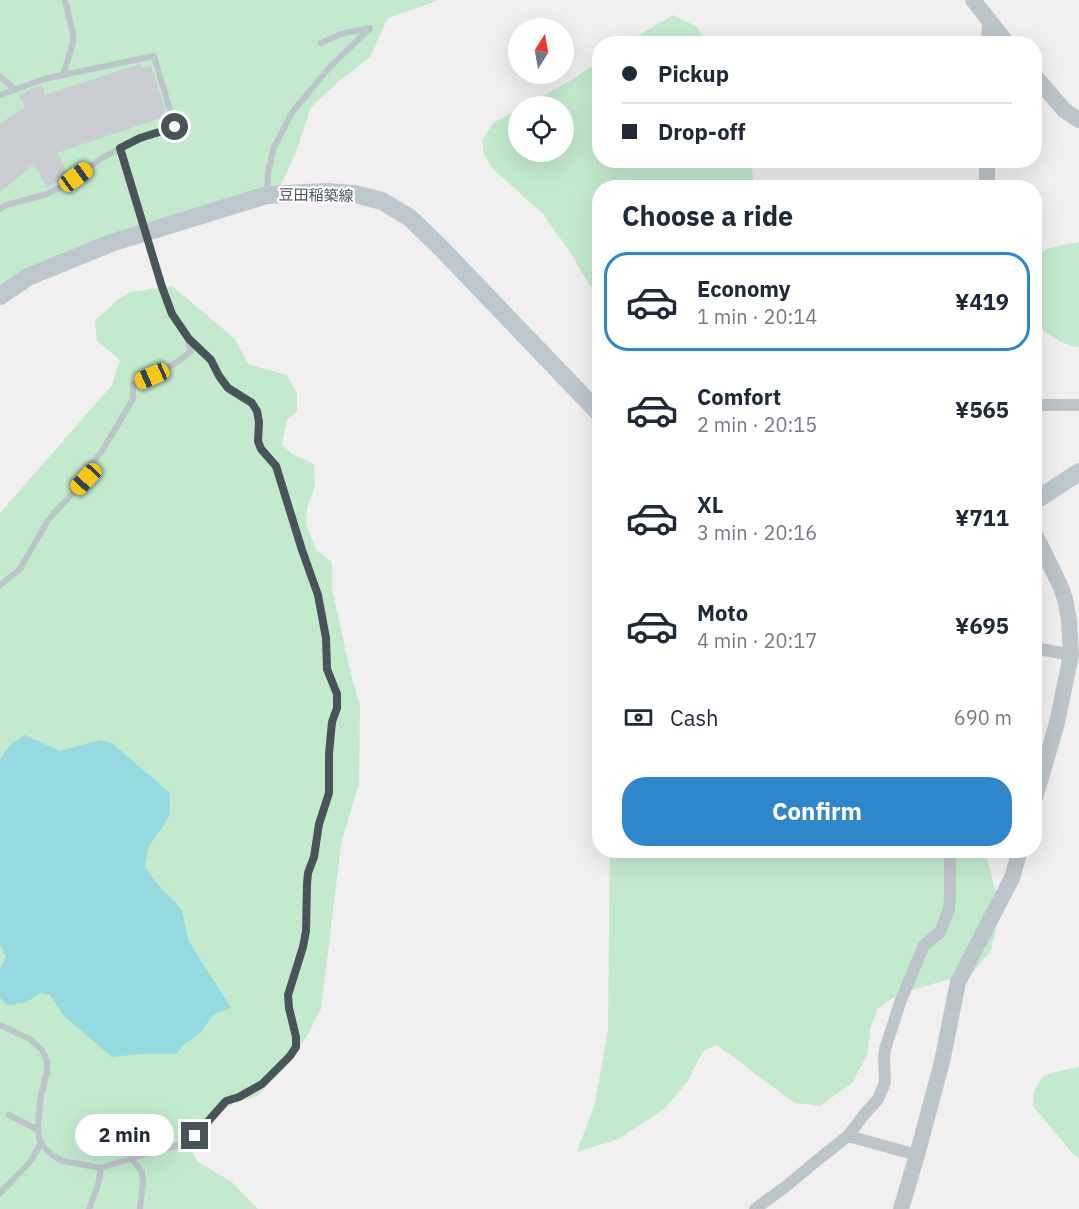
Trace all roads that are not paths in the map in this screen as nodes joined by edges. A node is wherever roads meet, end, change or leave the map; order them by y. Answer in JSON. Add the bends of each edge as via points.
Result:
{"nodes":[{"id":1,"x":65,"y":0,"type":"edge"},
{"id":2,"x":973,"y":0,"type":"edge"},
{"id":3,"x":990,"y":22,"type":"junction"},
{"id":4,"x":990,"y":36,"type":"edge"},
{"id":5,"x":1001,"y":36,"type":"edge"},
{"id":6,"x":321,"y":43,"type":"dead end"},
{"id":7,"x":63,"y":75,"type":"junction"},
{"id":8,"x":0,"y":76,"type":"edge"},
{"id":9,"x":1042,"y":84,"type":"edge"},
{"id":10,"x":15,"y":90,"type":"junction"},
{"id":11,"x":0,"y":95,"type":"edge"},
{"id":12,"x":1079,"y":120,"type":"edge"},
{"id":13,"x":120,"y":148,"type":"junction"},
{"id":14,"x":267,"y":195,"type":"junction"},
{"id":15,"x":0,"y":209,"type":"edge"},
{"id":16,"x":0,"y":296,"type":"edge"},
{"id":17,"x":189,"y":339,"type":"junction"},
{"id":18,"x":1042,"y":405,"type":"edge"},
{"id":19,"x":1079,"y":405,"type":"edge"},
{"id":20,"x":592,"y":406,"type":"edge"},
{"id":21,"x":1079,"y":472,"type":"edge"},
{"id":22,"x":1042,"y":496,"type":"edge"},
{"id":23,"x":1042,"y":548,"type":"edge"},
{"id":24,"x":0,"y":585,"type":"edge"},
{"id":25,"x":1042,"y":649,"type":"edge"},
{"id":26,"x":1071,"y":655,"type":"junction"},
{"id":27,"x":1042,"y":774,"type":"edge"},
{"id":28,"x":950,"y":858,"type":"edge"},
{"id":29,"x":1018,"y":858,"type":"edge"},
{"id":30,"x":0,"y":1025,"type":"edge"},
{"id":31,"x":9,"y":1115,"type":"dead end"},
{"id":32,"x":38,"y":1130,"type":"junction"},
{"id":33,"x":848,"y":1136,"type":"junction"},
{"id":34,"x":41,"y":1143,"type":"junction"},
{"id":35,"x":917,"y":1155,"type":"junction"},
{"id":36,"x":132,"y":1159,"type":"junction"},
{"id":37,"x":100,"y":1168,"type":"junction"},
{"id":38,"x":0,"y":1193,"type":"edge"},
{"id":39,"x":89,"y":1209,"type":"edge"},
{"id":40,"x":140,"y":1209,"type":"edge"},
{"id":41,"x":755,"y":1209,"type":"edge"},
{"id":42,"x":901,"y":1209,"type":"edge"}],
"edges":[{"from":1,"to":7,"type":"lane","via":[[73,43]]},
{"from":2,"to":3,"type":"street"},
{"from":3,"to":4,"type":"street"},
{"from":3,"to":5,"type":"street"},
{"from":6,"to":14,"type":"lane","via":[[370,28],[292,111],[274,147]]},
{"from":7,"to":10,"type":"lane"},
{"from":7,"to":13,"type":"lane","via":[[154,56],[175,127]]},
{"from":8,"to":10,"type":"lane"},
{"from":9,"to":12,"type":"street","via":[[1064,110]]},
{"from":10,"to":11,"type":"lane"},
{"from":13,"to":15,"type":"lane","via":[[47,195]]},
{"from":13,"to":17,"type":"lane","bridge":true,"via":[[162,287],[172,314]]},
{"from":14,"to":16,"type":"main road","name":"豆田稲築線","via":[[111,243],[28,277]]},
{"from":14,"to":20,"type":"main road","name":"豆田稲築線","via":[[355,194],[382,201],[410,218]]},
{"from":17,"to":24,"type":"lane","via":[[191,351],[182,360],[133,384],[133,399],[90,466],[86,479],[48,520],[20,569]]},
{"from":17,"to":36,"type":"lane","via":[[211,360],[228,388],[252,403],[257,411],[258,441],[276,466],[318,595],[327,669],[337,694],[337,708],[332,722],[329,793],[308,873],[306,931],[288,995],[296,1047],[262,1084],[226,1101],[195,1136]]},
{"from":18,"to":19,"type":"street"},
{"from":21,"to":22,"type":"main road"},
{"from":23,"to":26,"type":"street","via":[[1065,599]]},
{"from":25,"to":26,"type":"street"},
{"from":26,"to":27,"type":"street"},
{"from":28,"to":33,"type":"street","via":[[946,916],[940,932],[924,945],[901,1000],[885,1049],[883,1090]]},
{"from":29,"to":35,"type":"street","via":[[1012,878],[958,982]]},
{"from":30,"to":32,"type":"lane","via":[[30,1039],[47,1060]]},
{"from":31,"to":32,"type":"lane"},
{"from":32,"to":34,"type":"lane"},
{"from":33,"to":35,"type":"street"},
{"from":33,"to":41,"type":"street"},
{"from":34,"to":37,"type":"lane","via":[[63,1161]]},
{"from":34,"to":38,"type":"lane","via":[[30,1162]]},
{"from":35,"to":42,"type":"street"},
{"from":36,"to":37,"type":"lane"},
{"from":36,"to":40,"type":"lane","via":[[142,1172]]},
{"from":37,"to":39,"type":"lane"}]}
